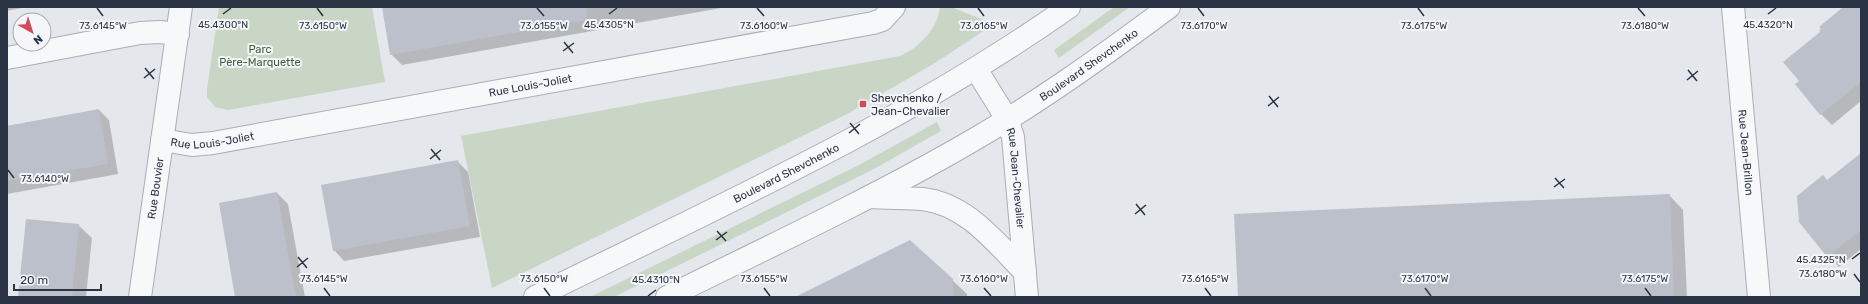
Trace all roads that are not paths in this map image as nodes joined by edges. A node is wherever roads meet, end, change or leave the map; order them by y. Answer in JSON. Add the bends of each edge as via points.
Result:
{"nodes":[{"id":1,"x":181,"y":7,"type":"edge"},
{"id":2,"x":894,"y":7,"type":"edge"},
{"id":3,"x":1069,"y":7,"type":"edge"},
{"id":4,"x":1169,"y":7,"type":"edge"},
{"id":5,"x":1736,"y":9,"type":"edge"},
{"id":6,"x":178,"y":34,"type":"junction"},
{"id":7,"x":7,"y":58,"type":"edge"},
{"id":8,"x":976,"y":69,"type":"junction"},
{"id":9,"x":1007,"y":119,"type":"junction"},
{"id":10,"x":162,"y":140,"type":"junction"},
{"id":11,"x":868,"y":197,"type":"junction"},
{"id":12,"x":1025,"y":272,"type":"junction"},
{"id":13,"x":140,"y":297,"type":"edge"},
{"id":14,"x":535,"y":297,"type":"edge"},
{"id":15,"x":667,"y":297,"type":"edge"},
{"id":16,"x":1027,"y":297,"type":"edge"},
{"id":17,"x":1759,"y":297,"type":"edge"}],
"edges":[{"from":1,"to":6,"type":"street","name":"Rue Bouvier"},
{"from":2,"to":10,"type":"street","name":"Rue Louis-Joliet","via":[[882,20],[873,23],[229,141],[192,145]]},
{"from":3,"to":8,"type":"street","name":"Boulevard Shevchenko"},
{"from":4,"to":9,"type":"street","name":"Boulevard Shevchenko","via":[[1041,98]]},
{"from":5,"to":17,"type":"street","name":"Rue Jean-Brillon"},
{"from":6,"to":7,"type":"street","via":[[140,33]]},
{"from":6,"to":10,"type":"street","name":"Rue Bouvier"},
{"from":8,"to":9,"type":"street","name":"Rue Jean-Chevalier"},
{"from":8,"to":14,"type":"street","name":"Boulevard Shevchenko","via":[[832,150]]},
{"from":9,"to":11,"type":"street","name":"Boulevard Shevchenko","via":[[949,154]]},
{"from":9,"to":12,"type":"street","name":"Rue Jean-Chevalier","via":[[1015,150]]},
{"from":10,"to":13,"type":"street","name":"Rue Bouvier"},
{"from":11,"to":12,"type":"street","via":[[922,200],[956,210],[980,226]]},
{"from":11,"to":15,"type":"street","name":"Boulevard Shevchenko"},
{"from":12,"to":16,"type":"street","name":"Rue Jean-Chevalier"}]}
